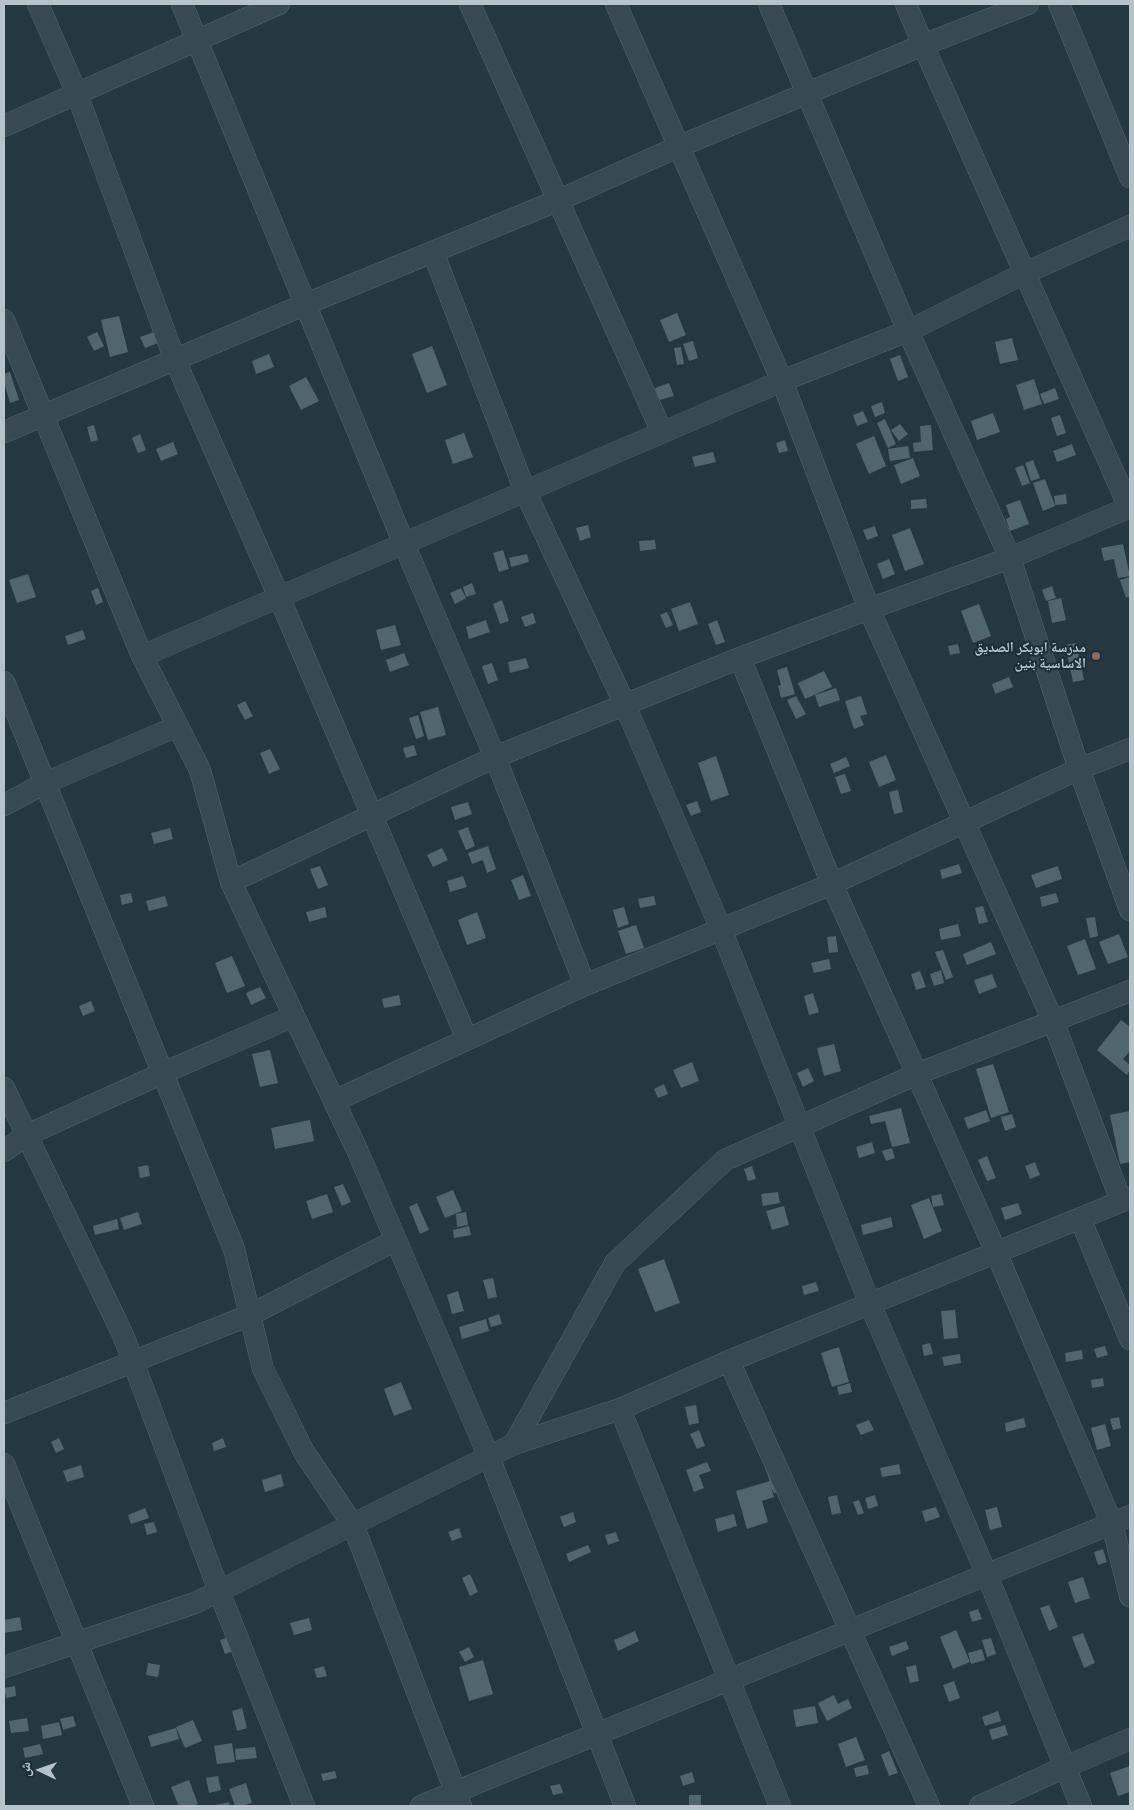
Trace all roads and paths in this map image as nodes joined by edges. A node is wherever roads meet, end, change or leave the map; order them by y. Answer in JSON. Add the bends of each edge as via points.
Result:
{"nodes":[{"id":1,"x":38,"y":4,"type":"edge"},
{"id":2,"x":182,"y":4,"type":"edge"},
{"id":3,"x":279,"y":4,"type":"edge"},
{"id":4,"x":470,"y":4,"type":"edge"},
{"id":5,"x":616,"y":4,"type":"edge"},
{"id":6,"x":769,"y":4,"type":"edge"},
{"id":7,"x":906,"y":4,"type":"edge"},
{"id":8,"x":1028,"y":4,"type":"edge"},
{"id":9,"x":1059,"y":4,"type":"edge"},
{"id":10,"x":198,"y":41,"type":"junction"},
{"id":11,"x":922,"y":45,"type":"junction"},
{"id":12,"x":807,"y":93,"type":"junction"},
{"id":13,"x":77,"y":94,"type":"junction"},
{"id":14,"x":4,"y":126,"type":"edge"},
{"id":15,"x":680,"y":146,"type":"junction"},
{"id":16,"x":1130,"y":177,"type":"edge"},
{"id":17,"x":559,"y":200,"type":"junction"},
{"id":18,"x":1130,"y":226,"type":"edge"},
{"id":19,"x":433,"y":252,"type":"junction"},
{"id":20,"x":1025,"y":273,"type":"junction"},
{"id":21,"x":306,"y":304,"type":"junction"},
{"id":22,"x":4,"y":320,"type":"edge"},
{"id":23,"x":908,"y":331,"type":"junction"},
{"id":24,"x":175,"y":360,"type":"junction"},
{"id":25,"x":782,"y":381,"type":"junction"},
{"id":26,"x":44,"y":416,"type":"junction"},
{"id":27,"x":4,"y":432,"type":"edge"},
{"id":28,"x":662,"y":432,"type":"junction"},
{"id":29,"x":525,"y":491,"type":"junction"},
{"id":30,"x":1130,"y":507,"type":"edge"},
{"id":31,"x":404,"y":544,"type":"junction"},
{"id":32,"x":1010,"y":558,"type":"junction"},
{"id":33,"x":279,"y":597,"type":"junction"},
{"id":34,"x":869,"y":609,"type":"junction"},
{"id":35,"x":142,"y":656,"type":"junction"},
{"id":36,"x":740,"y":658,"type":"junction"},
{"id":37,"x":4,"y":682,"type":"edge"},
{"id":38,"x":625,"y":705,"type":"junction"},
{"id":39,"x":178,"y":726,"type":"junction"},
{"id":40,"x":1130,"y":750,"type":"edge"},
{"id":41,"x":495,"y":757,"type":"junction"},
{"id":42,"x":1079,"y":769,"type":"junction"},
{"id":43,"x":45,"y":783,"type":"junction"},
{"id":44,"x":4,"y":805,"type":"edge"},
{"id":45,"x":372,"y":816,"type":"junction"},
{"id":46,"x":963,"y":823,"type":"junction"},
{"id":47,"x":231,"y":882,"type":"junction"},
{"id":48,"x":832,"y":884,"type":"junction"},
{"id":49,"x":1130,"y":910,"type":"edge"},
{"id":50,"x":721,"y":929,"type":"junction"},
{"id":51,"x":585,"y":985,"type":"junction"},
{"id":52,"x":1130,"y":991,"type":"edge"},
{"id":53,"x":294,"y":1016,"type":"junction"},
{"id":54,"x":1053,"y":1021,"type":"junction"},
{"id":55,"x":467,"y":1039,"type":"junction"},
{"id":56,"x":163,"y":1073,"type":"junction"},
{"id":57,"x":917,"y":1074,"type":"junction"},
{"id":58,"x":4,"y":1088,"type":"edge"},
{"id":59,"x":334,"y":1101,"type":"junction"},
{"id":60,"x":800,"y":1127,"type":"junction"},
{"id":61,"x":27,"y":1136,"type":"junction"},
{"id":62,"x":4,"y":1151,"type":"edge"},
{"id":63,"x":1126,"y":1200,"type":"edge"},
{"id":64,"x":1080,"y":1218,"type":"junction"},
{"id":65,"x":396,"y":1240,"type":"junction"},
{"id":66,"x":996,"y":1252,"type":"junction"},
{"id":67,"x":870,"y":1304,"type":"junction"},
{"id":68,"x":250,"y":1315,"type":"junction"},
{"id":69,"x":1130,"y":1338,"type":"edge"},
{"id":70,"x":133,"y":1362,"type":"junction"},
{"id":71,"x":729,"y":1362,"type":"junction"},
{"id":72,"x":620,"y":1409,"type":"junction"},
{"id":73,"x":4,"y":1413,"type":"edge"},
{"id":74,"x":514,"y":1444,"type":"junction"},
{"id":75,"x":489,"y":1456,"type":"junction"},
{"id":76,"x":4,"y":1464,"type":"edge"},
{"id":77,"x":1121,"y":1520,"type":"edge"},
{"id":78,"x":353,"y":1525,"type":"junction"},
{"id":79,"x":987,"y":1575,"type":"junction"},
{"id":80,"x":219,"y":1591,"type":"junction"},
{"id":81,"x":1130,"y":1596,"type":"edge"},
{"id":82,"x":851,"y":1630,"type":"junction"},
{"id":83,"x":76,"y":1643,"type":"junction"},
{"id":84,"x":4,"y":1667,"type":"edge"},
{"id":85,"x":728,"y":1680,"type":"junction"},
{"id":86,"x":597,"y":1734,"type":"junction"},
{"id":87,"x":1130,"y":1739,"type":"edge"},
{"id":88,"x":1065,"y":1766,"type":"junction"},
{"id":89,"x":458,"y":1799,"type":"edge"},
{"id":90,"x":143,"y":1806,"type":"edge"},
{"id":91,"x":304,"y":1806,"type":"edge"},
{"id":92,"x":421,"y":1806,"type":"edge"},
{"id":93,"x":625,"y":1806,"type":"edge"},
{"id":94,"x":780,"y":1806,"type":"edge"},
{"id":95,"x":929,"y":1806,"type":"edge"},
{"id":96,"x":980,"y":1806,"type":"edge"},
{"id":97,"x":1081,"y":1806,"type":"edge"}],
"edges":[{"from":1,"to":13,"type":"street"},
{"from":2,"to":10,"type":"street"},
{"from":3,"to":10,"type":"street"},
{"from":4,"to":17,"type":"street"},
{"from":5,"to":15,"type":"street"},
{"from":6,"to":12,"type":"street"},
{"from":7,"to":11,"type":"street"},
{"from":8,"to":11,"type":"street"},
{"from":9,"to":16,"type":"street"},
{"from":10,"to":13,"type":"street"},
{"from":10,"to":21,"type":"street"},
{"from":11,"to":12,"type":"street"},
{"from":11,"to":20,"type":"street"},
{"from":12,"to":15,"type":"street"},
{"from":12,"to":23,"type":"street"},
{"from":13,"to":14,"type":"street"},
{"from":13,"to":24,"type":"street"},
{"from":15,"to":17,"type":"street"},
{"from":15,"to":25,"type":"street"},
{"from":17,"to":19,"type":"street"},
{"from":17,"to":28,"type":"street"},
{"from":18,"to":20,"type":"street"},
{"from":19,"to":21,"type":"street"},
{"from":19,"to":29,"type":"street"},
{"from":20,"to":23,"type":"street"},
{"from":20,"to":30,"type":"street"},
{"from":21,"to":24,"type":"street"},
{"from":21,"to":31,"type":"street"},
{"from":22,"to":26,"type":"street"},
{"from":23,"to":25,"type":"street"},
{"from":23,"to":32,"type":"street"},
{"from":24,"to":26,"type":"street"},
{"from":24,"to":33,"type":"street"},
{"from":25,"to":28,"type":"street"},
{"from":25,"to":34,"type":"street"},
{"from":26,"to":27,"type":"street"},
{"from":26,"to":35,"type":"street"},
{"from":28,"to":29,"type":"street"},
{"from":29,"to":31,"type":"street"},
{"from":29,"to":38,"type":"street"},
{"from":30,"to":32,"type":"street"},
{"from":31,"to":33,"type":"street"},
{"from":31,"to":41,"type":"street"},
{"from":32,"to":34,"type":"street"},
{"from":32,"to":42,"type":"street"},
{"from":33,"to":35,"type":"street"},
{"from":33,"to":45,"type":"street"},
{"from":34,"to":36,"type":"street"},
{"from":34,"to":46,"type":"street"},
{"from":35,"to":39,"type":"street"},
{"from":36,"to":38,"type":"street"},
{"from":36,"to":48,"type":"street"},
{"from":37,"to":43,"type":"street"},
{"from":38,"to":41,"type":"street"},
{"from":38,"to":50,"type":"street"},
{"from":39,"to":43,"type":"street"},
{"from":39,"to":47,"type":"street","via":[[200,770]]},
{"from":40,"to":42,"type":"street"},
{"from":41,"to":45,"type":"street"},
{"from":41,"to":51,"type":"street"},
{"from":42,"to":46,"type":"street"},
{"from":42,"to":49,"type":"street"},
{"from":43,"to":44,"type":"street"},
{"from":43,"to":56,"type":"street"},
{"from":45,"to":47,"type":"street"},
{"from":45,"to":55,"type":"street"},
{"from":46,"to":48,"type":"street"},
{"from":46,"to":54,"type":"street"},
{"from":47,"to":53,"type":"street"},
{"from":48,"to":50,"type":"street"},
{"from":48,"to":57,"type":"street"},
{"from":50,"to":51,"type":"street"},
{"from":50,"to":60,"type":"street"},
{"from":51,"to":55,"type":"street"},
{"from":52,"to":54,"type":"street"},
{"from":53,"to":56,"type":"street"},
{"from":53,"to":59,"type":"street"},
{"from":54,"to":57,"type":"street"},
{"from":54,"to":63,"type":"street"},
{"from":55,"to":59,"type":"street"},
{"from":56,"to":61,"type":"street"},
{"from":56,"to":68,"type":"street","via":[[234,1249]]},
{"from":57,"to":60,"type":"street"},
{"from":57,"to":66,"type":"street"},
{"from":58,"to":61,"type":"street"},
{"from":59,"to":65,"type":"street"},
{"from":60,"to":67,"type":"street"},
{"from":60,"to":74,"type":"street","via":[[725,1160],[615,1263]]},
{"from":61,"to":62,"type":"street"},
{"from":61,"to":70,"type":"street","via":[[124,1335]]},
{"from":63,"to":64,"type":"street"},
{"from":64,"to":66,"type":"street"},
{"from":64,"to":69,"type":"street"},
{"from":65,"to":68,"type":"street"},
{"from":65,"to":75,"type":"street"},
{"from":66,"to":67,"type":"street"},
{"from":66,"to":77,"type":"street"},
{"from":67,"to":71,"type":"street"},
{"from":67,"to":79,"type":"street"},
{"from":68,"to":70,"type":"street"},
{"from":68,"to":78,"type":"street","via":[[263,1369],[304,1452]]},
{"from":70,"to":73,"type":"street"},
{"from":70,"to":80,"type":"street"},
{"from":71,"to":72,"type":"street"},
{"from":71,"to":82,"type":"street"},
{"from":72,"to":74,"type":"street"},
{"from":72,"to":85,"type":"street"},
{"from":74,"to":75,"type":"street"},
{"from":75,"to":78,"type":"street"},
{"from":75,"to":86,"type":"street"},
{"from":76,"to":83,"type":"street"},
{"from":77,"to":79,"type":"street"},
{"from":77,"to":81,"type":"street"},
{"from":78,"to":80,"type":"street"},
{"from":78,"to":89,"type":"street"},
{"from":79,"to":82,"type":"street"},
{"from":79,"to":88,"type":"street"},
{"from":80,"to":83,"type":"street","via":[[195,1603]]},
{"from":80,"to":91,"type":"street"},
{"from":82,"to":85,"type":"street"},
{"from":82,"to":95,"type":"street"},
{"from":83,"to":84,"type":"street"},
{"from":83,"to":90,"type":"street"},
{"from":85,"to":86,"type":"street"},
{"from":85,"to":94,"type":"street"},
{"from":86,"to":89,"type":"street"},
{"from":86,"to":93,"type":"street"},
{"from":87,"to":88,"type":"street"},
{"from":88,"to":96,"type":"street"},
{"from":88,"to":97,"type":"street"},
{"from":89,"to":92,"type":"street"}]}
